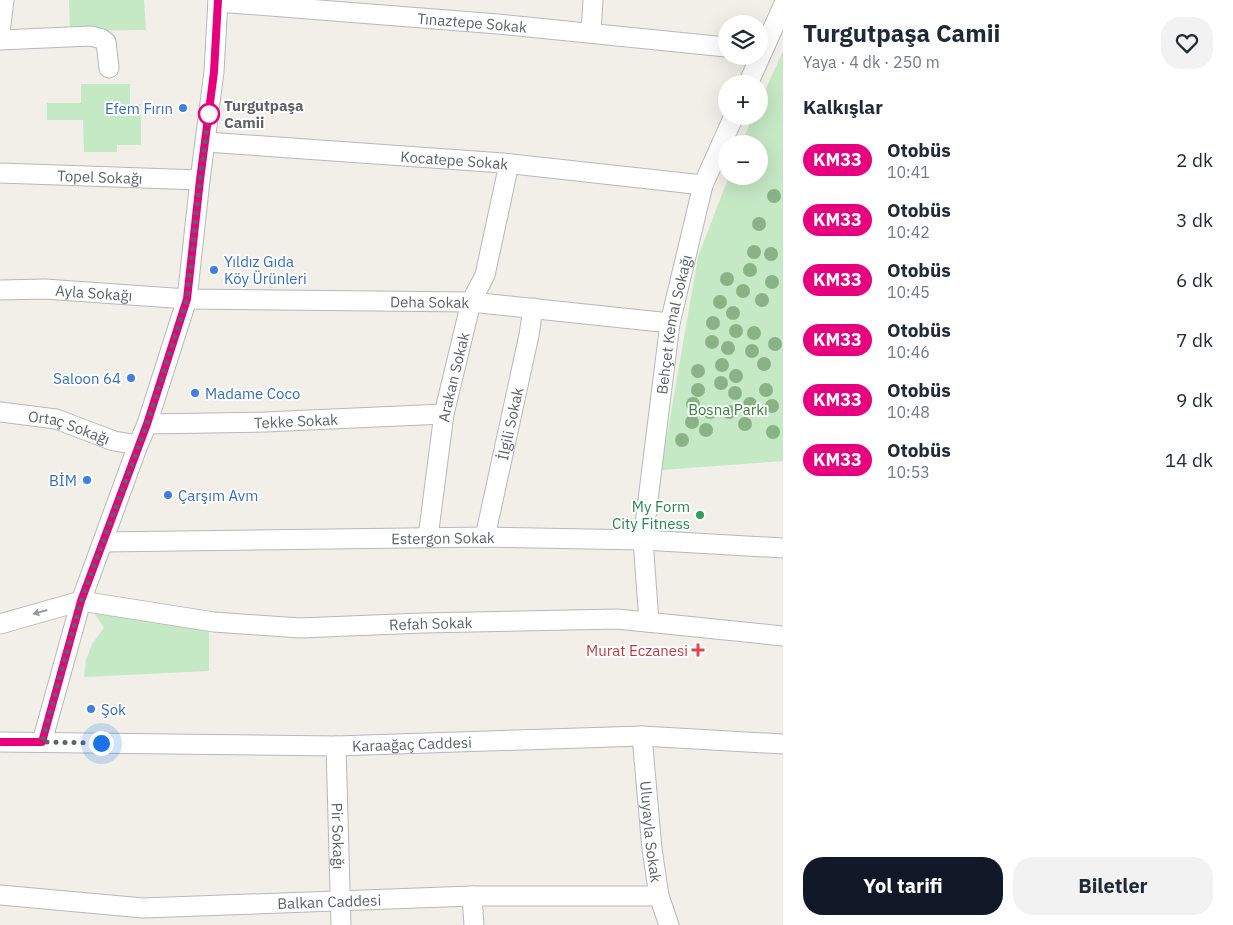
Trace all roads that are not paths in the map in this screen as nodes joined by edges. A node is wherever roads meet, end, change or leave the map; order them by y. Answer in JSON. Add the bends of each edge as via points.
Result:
{"nodes":[{"id":1,"x":4,"y":0,"type":"edge"},
{"id":2,"x":594,"y":0,"type":"edge"},
{"id":3,"x":218,"y":1,"type":"edge"},
{"id":4,"x":783,"y":6,"type":"edge"},
{"id":5,"x":591,"y":32,"type":"junction"},
{"id":6,"x":0,"y":33,"type":"edge"},
{"id":7,"x":768,"y":36,"type":"edge"},
{"id":8,"x":0,"y":40,"type":"edge"},
{"id":9,"x":718,"y":46,"type":"edge"},
{"id":10,"x":108,"y":68,"type":"dead end"},
{"id":11,"x":730,"y":125,"type":"edge"},
{"id":12,"x":206,"y":142,"type":"junction"},
{"id":13,"x":508,"y":164,"type":"junction"},
{"id":14,"x":0,"y":173,"type":"edge"},
{"id":15,"x":200,"y":180,"type":"junction"},
{"id":16,"x":703,"y":185,"type":"junction"},
{"id":17,"x":0,"y":290,"type":"edge"},
{"id":18,"x":187,"y":299,"type":"junction"},
{"id":19,"x":471,"y":302,"type":"junction"},
{"id":20,"x":533,"y":308,"type":"junction"},
{"id":21,"x":670,"y":323,"type":"junction"},
{"id":22,"x":0,"y":412,"type":"edge"},
{"id":23,"x":444,"y":414,"type":"junction"},
{"id":24,"x":147,"y":424,"type":"junction"},
{"id":25,"x":138,"y":445,"type":"junction"},
{"id":26,"x":428,"y":537,"type":"junction"},
{"id":27,"x":485,"y":537,"type":"junction"},
{"id":28,"x":643,"y":540,"type":"junction"},
{"id":29,"x":103,"y":542,"type":"junction"},
{"id":30,"x":783,"y":548,"type":"edge"},
{"id":31,"x":81,"y":601,"type":"junction"},
{"id":32,"x":649,"y":622,"type":"junction"},
{"id":33,"x":0,"y":624,"type":"edge"},
{"id":34,"x":783,"y":636,"type":"edge"},
{"id":35,"x":642,"y":736,"type":"junction"},
{"id":36,"x":0,"y":742,"type":"edge"},
{"id":37,"x":42,"y":742,"type":"junction"},
{"id":38,"x":783,"y":744,"type":"edge"},
{"id":39,"x":336,"y":746,"type":"junction"},
{"id":40,"x":0,"y":895,"type":"edge"},
{"id":41,"x":472,"y":896,"type":"junction"},
{"id":42,"x":659,"y":896,"type":"junction"},
{"id":43,"x":340,"y":901,"type":"junction"},
{"id":44,"x":341,"y":925,"type":"edge"},
{"id":45,"x":474,"y":925,"type":"edge"},
{"id":46,"x":669,"y":925,"type":"edge"}],
"edges":[{"from":1,"to":6,"type":"street"},
{"from":2,"to":5,"type":"street"},
{"from":3,"to":5,"type":"street","name":"Tınaztepe Sokak"},
{"from":3,"to":12,"type":"street"},
{"from":4,"to":7,"type":"street"},
{"from":5,"to":9,"type":"street","name":"Tınaztepe Sokak"},
{"from":8,"to":10,"type":"street","via":[[92,36],[106,42]]},
{"from":11,"to":16,"type":"street","name":"Behçet Kemal Sokağı"},
{"from":12,"to":13,"type":"street","name":"Kocatepe Sokak"},
{"from":12,"to":15,"type":"street"},
{"from":13,"to":16,"type":"street","name":"Kocatepe Sokak"},
{"from":13,"to":19,"type":"street","name":"Arakan Sokak","via":[[485,275]]},
{"from":14,"to":15,"type":"street","name":"Topel Sokağı"},
{"from":15,"to":18,"type":"street"},
{"from":16,"to":21,"type":"street","name":"Behçet Kemal Sokağı"},
{"from":17,"to":18,"type":"street","name":"Ayla Sokağı","via":[[45,289]]},
{"from":18,"to":19,"type":"street","name":"Deha Sokak"},
{"from":18,"to":24,"type":"street"},
{"from":19,"to":20,"type":"street","name":"Deha Sokak"},
{"from":19,"to":23,"type":"street","name":"Arakan Sokak"},
{"from":20,"to":21,"type":"street","name":"Deha Sokak"},
{"from":20,"to":27,"type":"street","name":"İlgili Sokak"},
{"from":21,"to":28,"type":"street","name":"Behçet Kemal Sokağı"},
{"from":22,"to":25,"type":"street","name":"Ortaç Sokağı","via":[[56,420],[114,441]]},
{"from":23,"to":24,"type":"street","name":"Tekke Sokak"},
{"from":23,"to":26,"type":"street","name":"Arakan Sokak"},
{"from":24,"to":25,"type":"street"},
{"from":25,"to":29,"type":"street"},
{"from":26,"to":27,"type":"street","name":"Estergon Sokak"},
{"from":26,"to":29,"type":"street","name":"Estergon Sokak"},
{"from":27,"to":28,"type":"street","name":"Estergon Sokak"},
{"from":28,"to":30,"type":"street","name":"Estergon Sokak"},
{"from":28,"to":32,"type":"street","name":"Behçet Kemal Sokağı"},
{"from":29,"to":31,"type":"street"},
{"from":31,"to":32,"type":"street","name":"Refah Sokak","via":[[214,622],[299,628],[617,619]]},
{"from":31,"to":33,"type":"street","one_way":true},
{"from":31,"to":37,"type":"street"},
{"from":32,"to":34,"type":"street","name":"Refah Sokak"},
{"from":35,"to":38,"type":"street","name":"Karaağaç Caddesi"},
{"from":35,"to":39,"type":"street","name":"Karaağaç Caddesi"},
{"from":35,"to":42,"type":"street","name":"Uluyayla Sokak"},
{"from":36,"to":37,"type":"street","name":"Karaağaç Caddesi"},
{"from":37,"to":39,"type":"street","name":"Karaağaç Caddesi"},
{"from":39,"to":43,"type":"street","name":"Pir Sokağı"},
{"from":40,"to":43,"type":"street","name":"Balkan Caddesi","via":[[143,908]]},
{"from":41,"to":42,"type":"street","name":"Balkan Caddesi"},
{"from":41,"to":43,"type":"street","name":"Balkan Caddesi"},
{"from":41,"to":45,"type":"street"},
{"from":42,"to":46,"type":"street","name":"Uluyayla Sokak"},
{"from":43,"to":44,"type":"street","name":"Pir Sokağı"}]}
